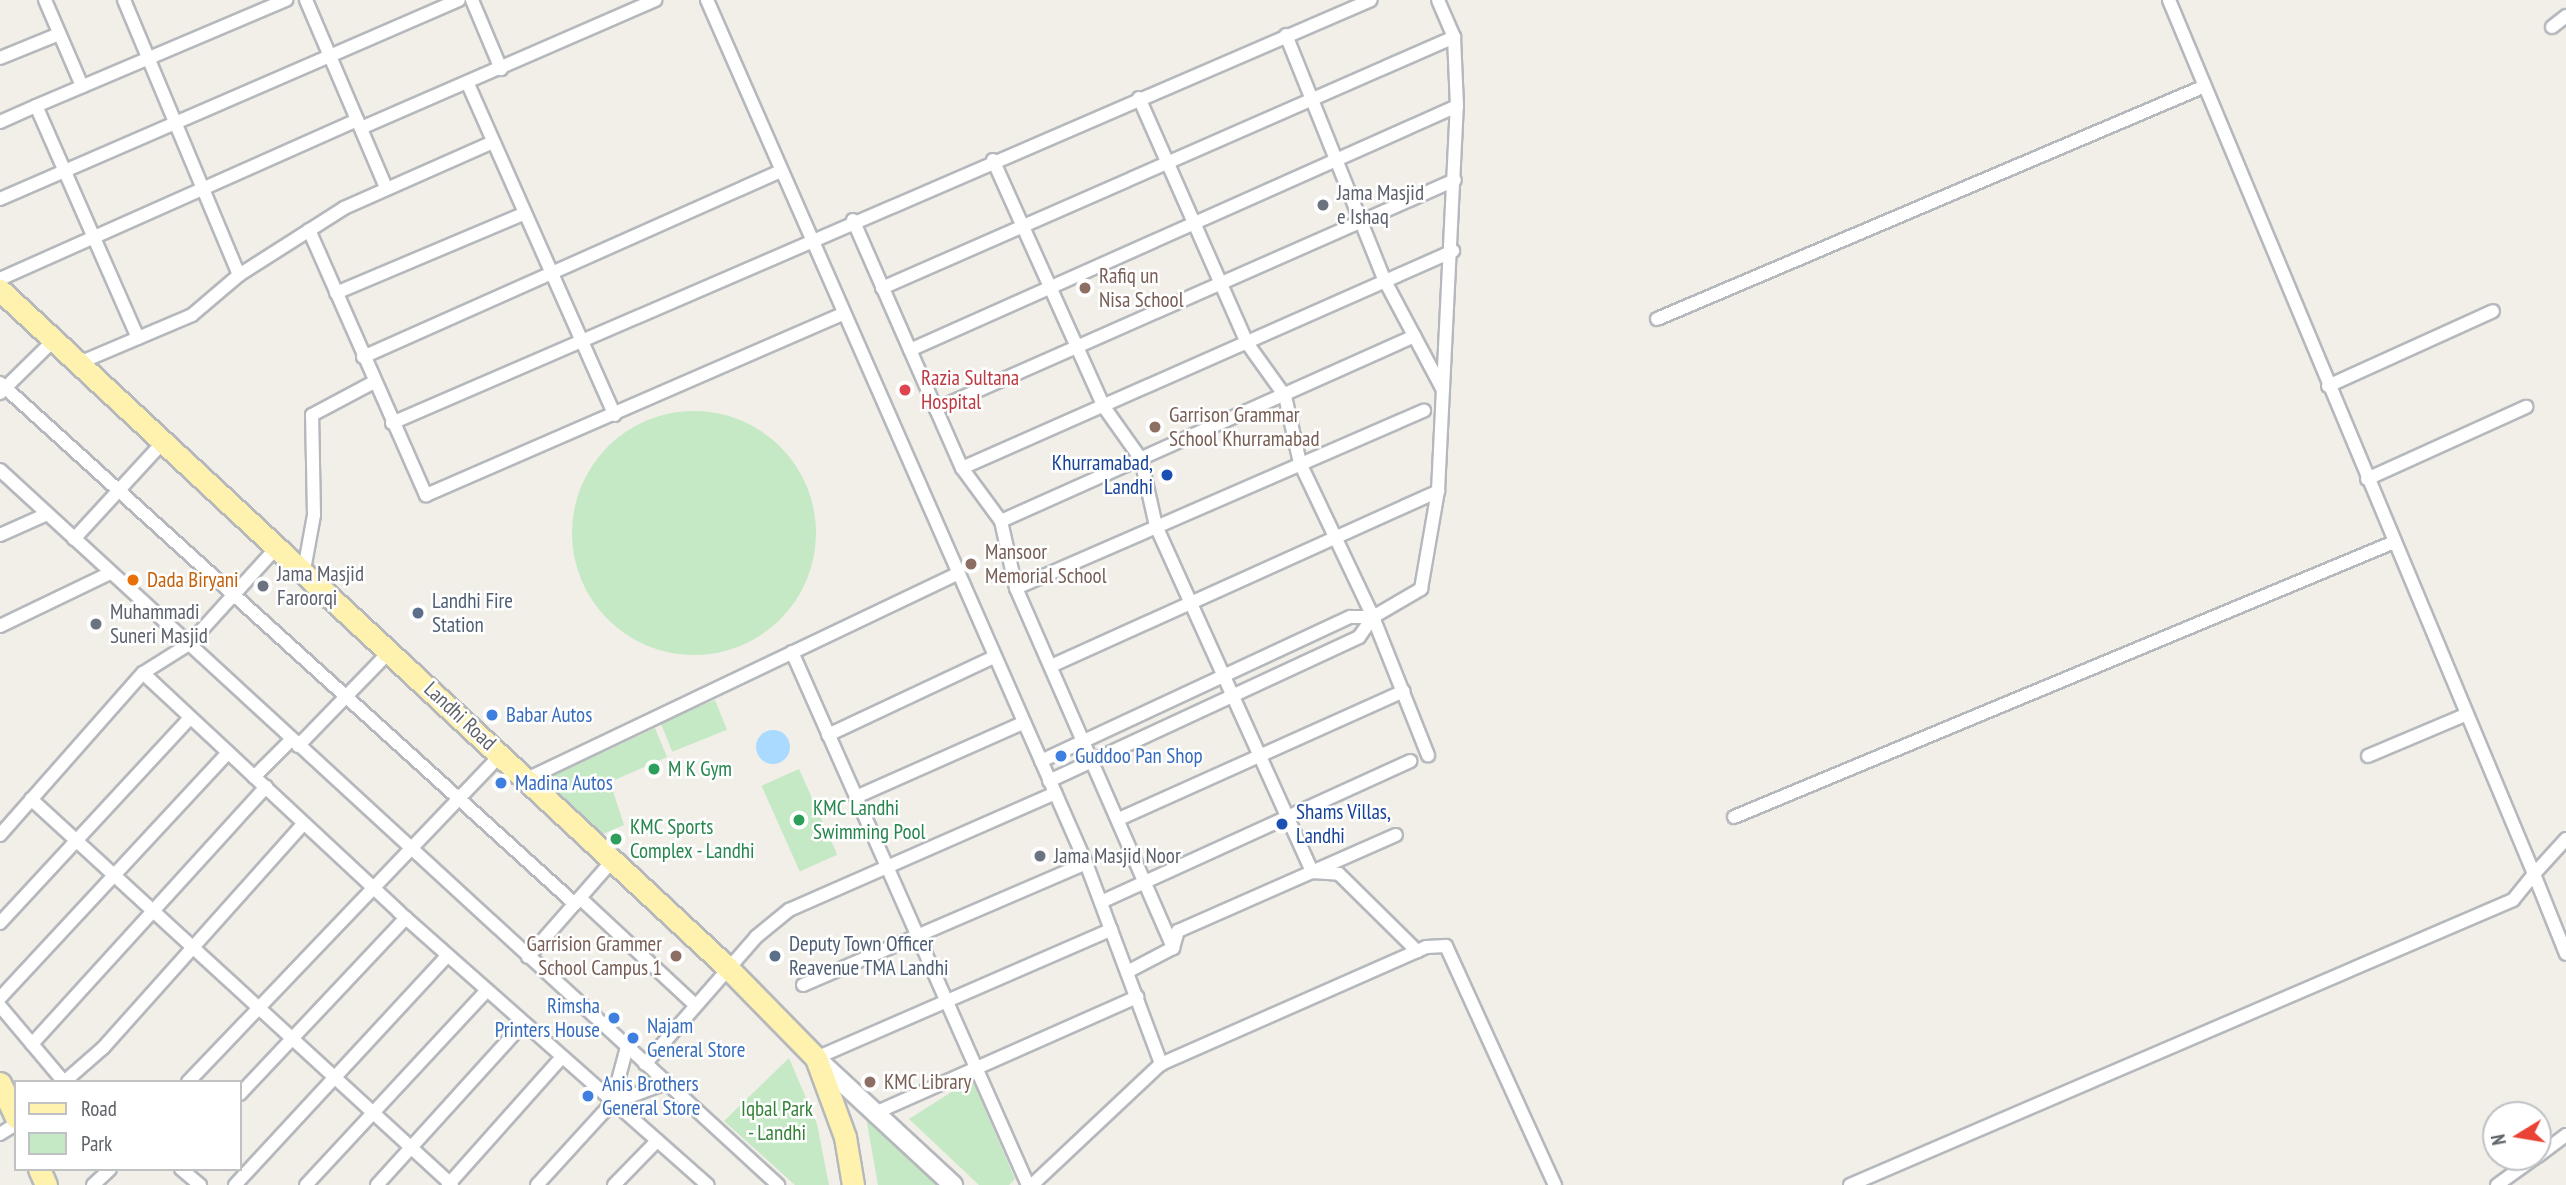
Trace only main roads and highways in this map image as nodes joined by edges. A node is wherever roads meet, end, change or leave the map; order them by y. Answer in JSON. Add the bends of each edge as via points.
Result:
{"nodes":[{"id":1,"x":0,"y":290,"type":"edge"},
{"id":2,"x":0,"y":1083,"type":"edge"},
{"id":3,"x":14,"y":1114,"type":"edge"},
{"id":4,"x":853,"y":1185,"type":"edge"}],
"edges":[{"from":1,"to":4,"type":"main road","name":"Landhi Road","via":[[727,967],[816,1058],[845,1137]]},
{"from":2,"to":3,"type":"main road"}]}
